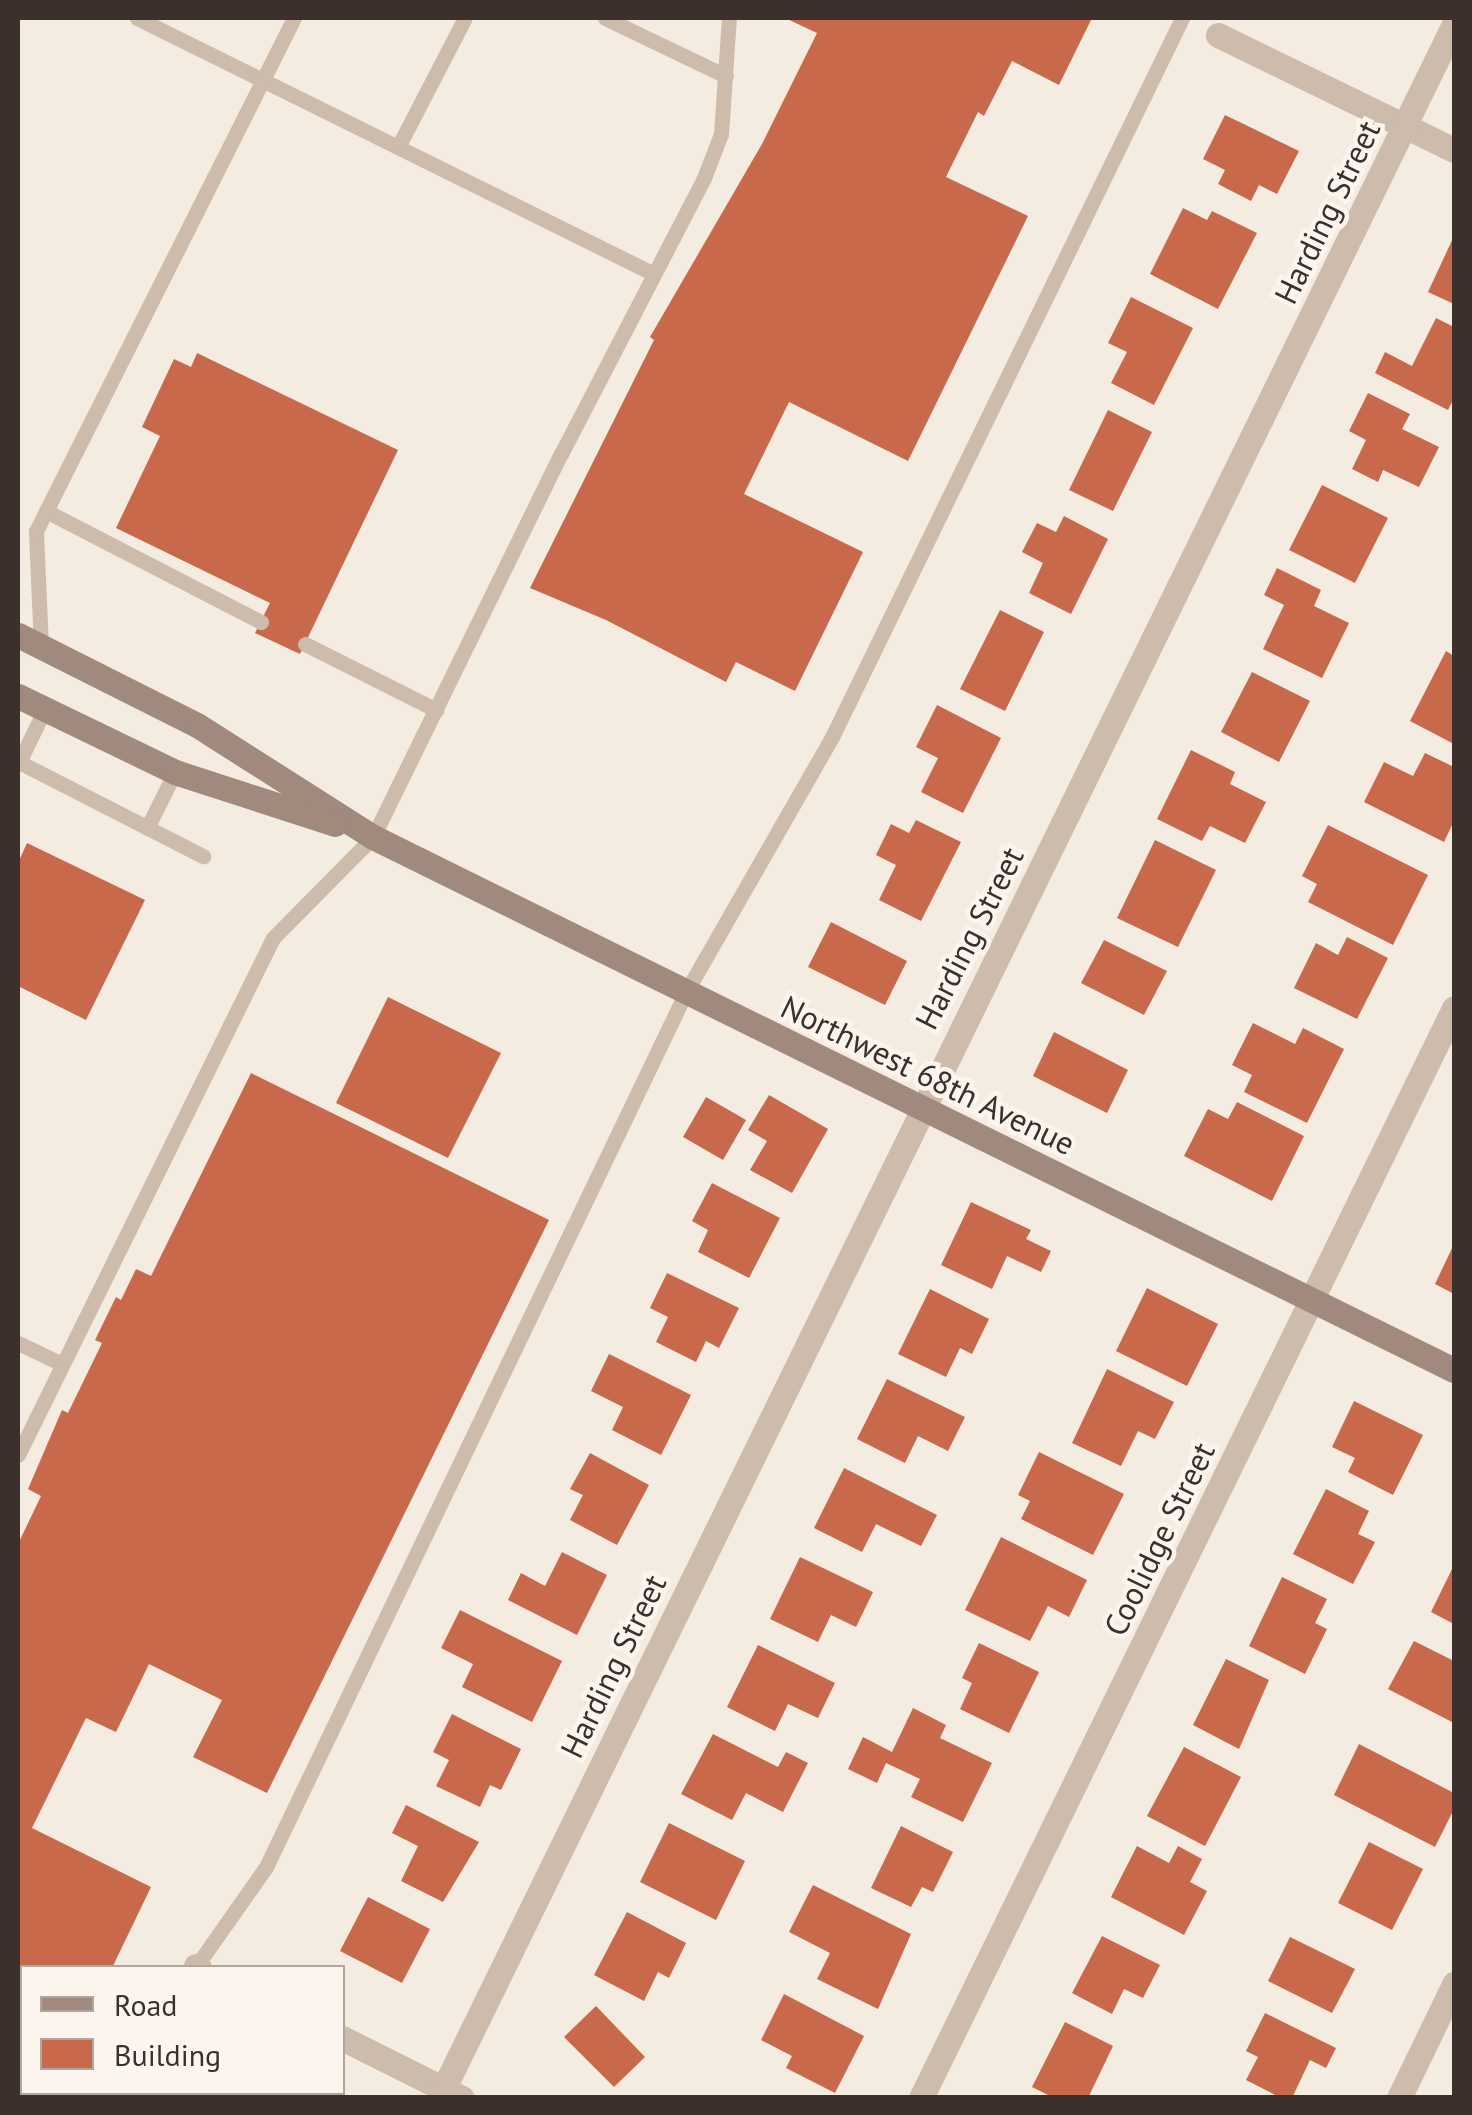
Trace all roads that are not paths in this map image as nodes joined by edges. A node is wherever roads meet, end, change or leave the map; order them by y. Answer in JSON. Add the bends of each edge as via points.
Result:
{"nodes":[{"id":1,"x":137,"y":18,"type":"edge"},
{"id":2,"x":294,"y":18,"type":"edge"},
{"id":3,"x":464,"y":18,"type":"edge"},
{"id":4,"x":605,"y":18,"type":"edge"},
{"id":5,"x":729,"y":18,"type":"edge"},
{"id":6,"x":1182,"y":18,"type":"edge"},
{"id":7,"x":1454,"y":24,"type":"edge"},
{"id":8,"x":1218,"y":35,"type":"dead end"},
{"id":9,"x":726,"y":76,"type":"junction"},
{"id":10,"x":261,"y":79,"type":"junction"},
{"id":11,"x":1406,"y":126,"type":"junction"},
{"id":12,"x":398,"y":147,"type":"junction"},
{"id":13,"x":1454,"y":150,"type":"edge"},
{"id":14,"x":654,"y":274,"type":"junction"},
{"id":15,"x":46,"y":511,"type":"junction"},
{"id":16,"x":261,"y":622,"type":"dead end"},
{"id":17,"x":29,"y":641,"type":"edge"},
{"id":18,"x":305,"y":644,"type":"dead end"},
{"id":19,"x":18,"y":696,"type":"edge"},
{"id":20,"x":45,"y":709,"type":"junction"},
{"id":21,"x":436,"y":710,"type":"junction"},
{"id":22,"x":18,"y":763,"type":"edge"},
{"id":23,"x":175,"y":772,"type":"junction"},
{"id":24,"x":147,"y":828,"type":"junction"},
{"id":25,"x":373,"y":837,"type":"junction"},
{"id":26,"x":203,"y":856,"type":"dead end"},
{"id":27,"x":686,"y":992,"type":"junction"},
{"id":28,"x":1454,"y":1008,"type":"edge"},
{"id":29,"x":920,"y":1108,"type":"junction"},
{"id":30,"x":1312,"y":1300,"type":"junction"},
{"id":31,"x":18,"y":1343,"type":"edge"},
{"id":32,"x":62,"y":1364,"type":"junction"},
{"id":33,"x":1454,"y":1370,"type":"edge"},
{"id":34,"x":18,"y":1455,"type":"edge"},
{"id":35,"x":198,"y":1965,"type":"edge"},
{"id":36,"x":1454,"y":1984,"type":"edge"},
{"id":37,"x":345,"y":2040,"type":"edge"},
{"id":38,"x":448,"y":2094,"type":"edge"},
{"id":39,"x":921,"y":2098,"type":"edge"},
{"id":40,"x":1399,"y":2098,"type":"edge"}],
"edges":[{"from":1,"to":10,"type":"lane"},
{"from":2,"to":10,"type":"lane"},
{"from":3,"to":12,"type":"lane"},
{"from":4,"to":9,"type":"lane"},
{"from":5,"to":9,"type":"lane"},
{"from":6,"to":27,"type":"lane","via":[[832,737]]},
{"from":7,"to":11,"type":"street","name":"Harding Street"},
{"from":8,"to":11,"type":"street"},
{"from":9,"to":14,"type":"lane","via":[[721,134]]},
{"from":10,"to":12,"type":"lane"},
{"from":10,"to":15,"type":"lane"},
{"from":11,"to":13,"type":"street"},
{"from":11,"to":29,"type":"street","name":"Harding Street"},
{"from":12,"to":14,"type":"lane"},
{"from":14,"to":21,"type":"lane"},
{"from":15,"to":16,"type":"lane"},
{"from":15,"to":17,"type":"lane","via":[[36,531]]},
{"from":17,"to":25,"type":"street","name":"Northwest 68th Avenue","via":[[196,725]]},
{"from":18,"to":21,"type":"lane"},
{"from":19,"to":20,"type":"street","name":"Northwest 68th Avenue"},
{"from":20,"to":22,"type":"lane"},
{"from":20,"to":23,"type":"street","name":"Northwest 68th Avenue"},
{"from":21,"to":25,"type":"lane"},
{"from":22,"to":24,"type":"lane"},
{"from":23,"to":24,"type":"lane"},
{"from":23,"to":25,"type":"street","name":"Northwest 68th Avenue"},
{"from":24,"to":26,"type":"lane"},
{"from":25,"to":27,"type":"street","name":"Northwest 68th Avenue"},
{"from":25,"to":32,"type":"lane","via":[[272,938]]},
{"from":27,"to":29,"type":"street","name":"Northwest 68th Avenue"},
{"from":27,"to":35,"type":"lane","via":[[266,1867]]},
{"from":28,"to":30,"type":"street","name":"Coolidge Street"},
{"from":29,"to":30,"type":"street","name":"Northwest 68th Avenue"},
{"from":29,"to":38,"type":"street","name":"Harding Street"},
{"from":30,"to":33,"type":"street","name":"Northwest 68th Avenue"},
{"from":30,"to":39,"type":"street","name":"Coolidge Street"},
{"from":31,"to":32,"type":"lane"},
{"from":32,"to":34,"type":"lane"},
{"from":36,"to":40,"type":"street"},
{"from":37,"to":38,"type":"street"}]}
